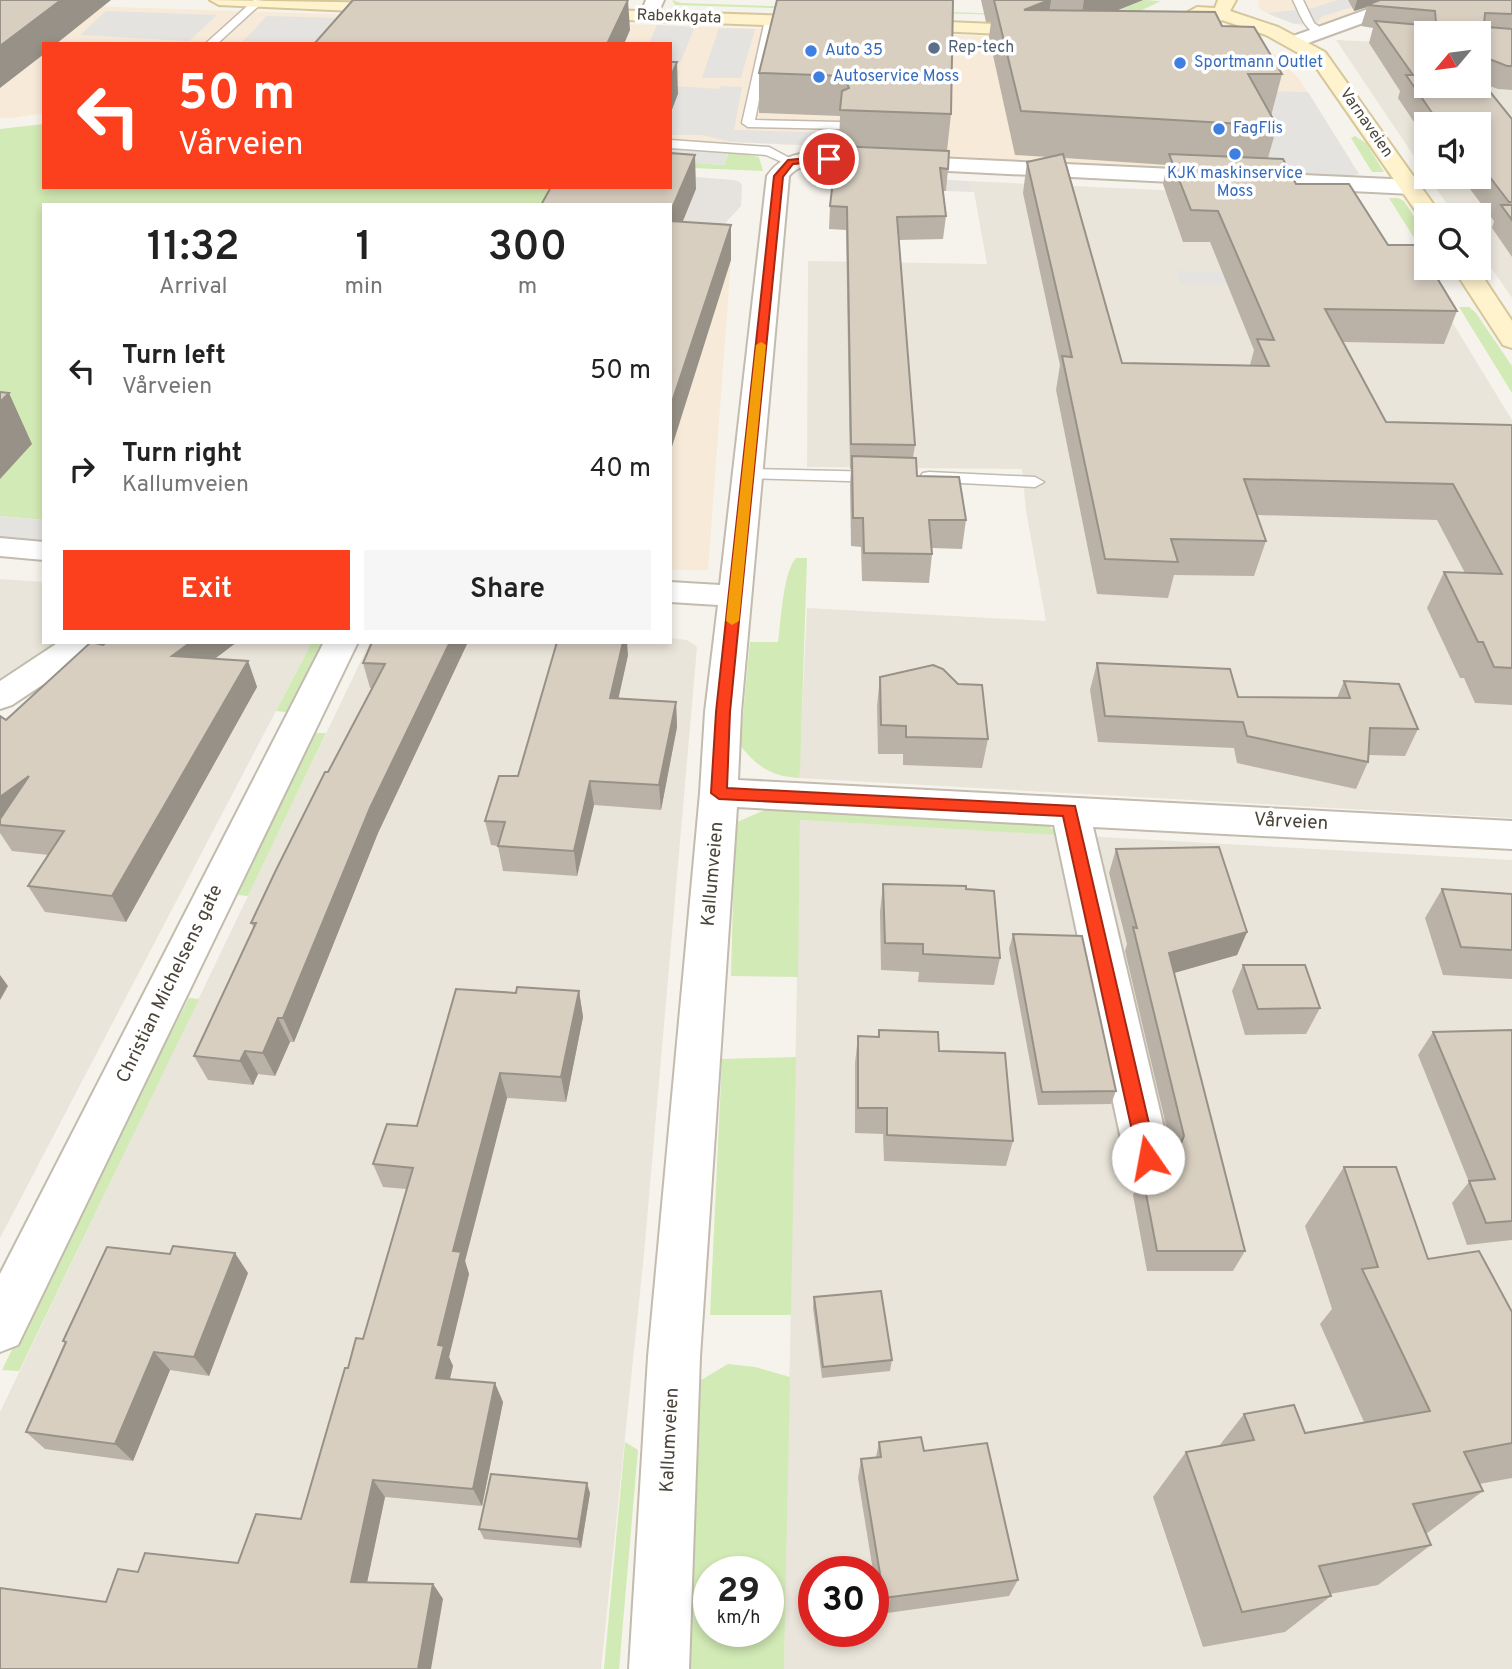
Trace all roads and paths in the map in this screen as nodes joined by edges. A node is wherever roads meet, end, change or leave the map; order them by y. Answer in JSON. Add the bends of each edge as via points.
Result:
{"nodes":[{"id":1,"x":219,"y":0,"type":"edge"},
{"id":2,"x":1298,"y":0,"type":"edge"},
{"id":3,"x":1409,"y":0,"type":"edge"},
{"id":4,"x":259,"y":1,"type":"edge"},
{"id":5,"x":1190,"y":6,"type":"edge"},
{"id":6,"x":1224,"y":7,"type":"edge"},
{"id":7,"x":652,"y":8,"type":"edge"},
{"id":8,"x":420,"y":9,"type":"edge"},
{"id":9,"x":555,"y":13,"type":"edge"},
{"id":10,"x":770,"y":20,"type":"junction"},
{"id":11,"x":836,"y":23,"type":"edge"},
{"id":12,"x":1203,"y":23,"type":"junction"},
{"id":13,"x":877,"y":24,"type":"edge"},
{"id":14,"x":1053,"y":32,"type":"edge"},
{"id":15,"x":1321,"y":33,"type":"junction"},
{"id":16,"x":1367,"y":37,"type":"dead end"},
{"id":17,"x":212,"y":42,"type":"edge"},
{"id":18,"x":1291,"y":43,"type":"junction"},
{"id":19,"x":840,"y":126,"type":"edge"},
{"id":20,"x":672,"y":144,"type":"edge"},
{"id":21,"x":791,"y":162,"type":"junction"},
{"id":22,"x":1412,"y":187,"type":"junction"},
{"id":23,"x":1422,"y":203,"type":"edge"},
{"id":24,"x":1473,"y":280,"type":"edge"},
{"id":25,"x":1512,"y":340,"type":"edge"},
{"id":26,"x":748,"y":474,"type":"junction"},
{"id":27,"x":1035,"y":482,"type":"dead end"},
{"id":28,"x":0,"y":547,"type":"edge"},
{"id":29,"x":42,"y":551,"type":"edge"},
{"id":30,"x":672,"y":592,"type":"edge"},
{"id":31,"x":734,"y":596,"type":"junction"},
{"id":32,"x":80,"y":644,"type":"edge"},
{"id":33,"x":340,"y":644,"type":"edge"},
{"id":34,"x":0,"y":697,"type":"edge"},
{"id":35,"x":719,"y":793,"type":"junction"},
{"id":36,"x":1070,"y":810,"type":"junction"},
{"id":37,"x":1512,"y":835,"type":"edge"},
{"id":38,"x":1148,"y":1158,"type":"dead end"},
{"id":39,"x":0,"y":1327,"type":"edge"},
{"id":40,"x":659,"y":1669,"type":"edge"}],
"edges":[{"from":1,"to":4,"type":"street"},
{"from":2,"to":15,"type":"lane","via":[[1310,25]]},
{"from":3,"to":15,"type":"street"},
{"from":4,"to":8,"type":"street","via":[[363,11]]},
{"from":4,"to":17,"type":"lane"},
{"from":5,"to":6,"type":"street","name":"Varnaveien"},
{"from":5,"to":12,"type":"street","name":"Varnaveien"},
{"from":5,"to":12,"type":"street","name":"Varnaveien","via":[[1149,28],[1176,30]]},
{"from":6,"to":12,"type":"street","name":"Varnaveien"},
{"from":6,"to":18,"type":"street","name":"Varnaveien"},
{"from":7,"to":9,"type":"street","name":"Rabekkgata"},
{"from":7,"to":10,"type":"street","name":"Rabekkgata"},
{"from":10,"to":11,"type":"street","name":"Rabekkgata"},
{"from":10,"to":19,"type":"lane","via":[[748,123]]},
{"from":12,"to":18,"type":"street","name":"Varnaveien"},
{"from":13,"to":14,"type":"street"},
{"from":15,"to":16,"type":"street"},
{"from":15,"to":18,"type":"street"},
{"from":18,"to":22,"type":"street","name":"Varnaveien","via":[[1318,56]]},
{"from":20,"to":21,"type":"lane","via":[[769,151]]},
{"from":21,"to":22,"type":"street","via":[[829,159]]},
{"from":21,"to":26,"type":"street","name":"Kallumveien","via":[[778,176]]},
{"from":22,"to":23,"type":"street","name":"Varnaveien"},
{"from":24,"to":25,"type":"street"},
{"from":26,"to":27,"type":"lane"},
{"from":26,"to":31,"type":"street","name":"Kallumveien"},
{"from":28,"to":29,"type":"street"},
{"from":30,"to":31,"type":"street"},
{"from":31,"to":35,"type":"street","name":"Kallumveien"},
{"from":32,"to":34,"type":"street"},
{"from":33,"to":39,"type":"street","name":"Christian Michelsens gate"},
{"from":35,"to":36,"type":"street","name":"Vårveien"},
{"from":35,"to":40,"type":"street","name":"Kallumveien","via":[[674,1357]]},
{"from":36,"to":37,"type":"street","name":"Vårveien"},
{"from":36,"to":38,"type":"street"}]}
